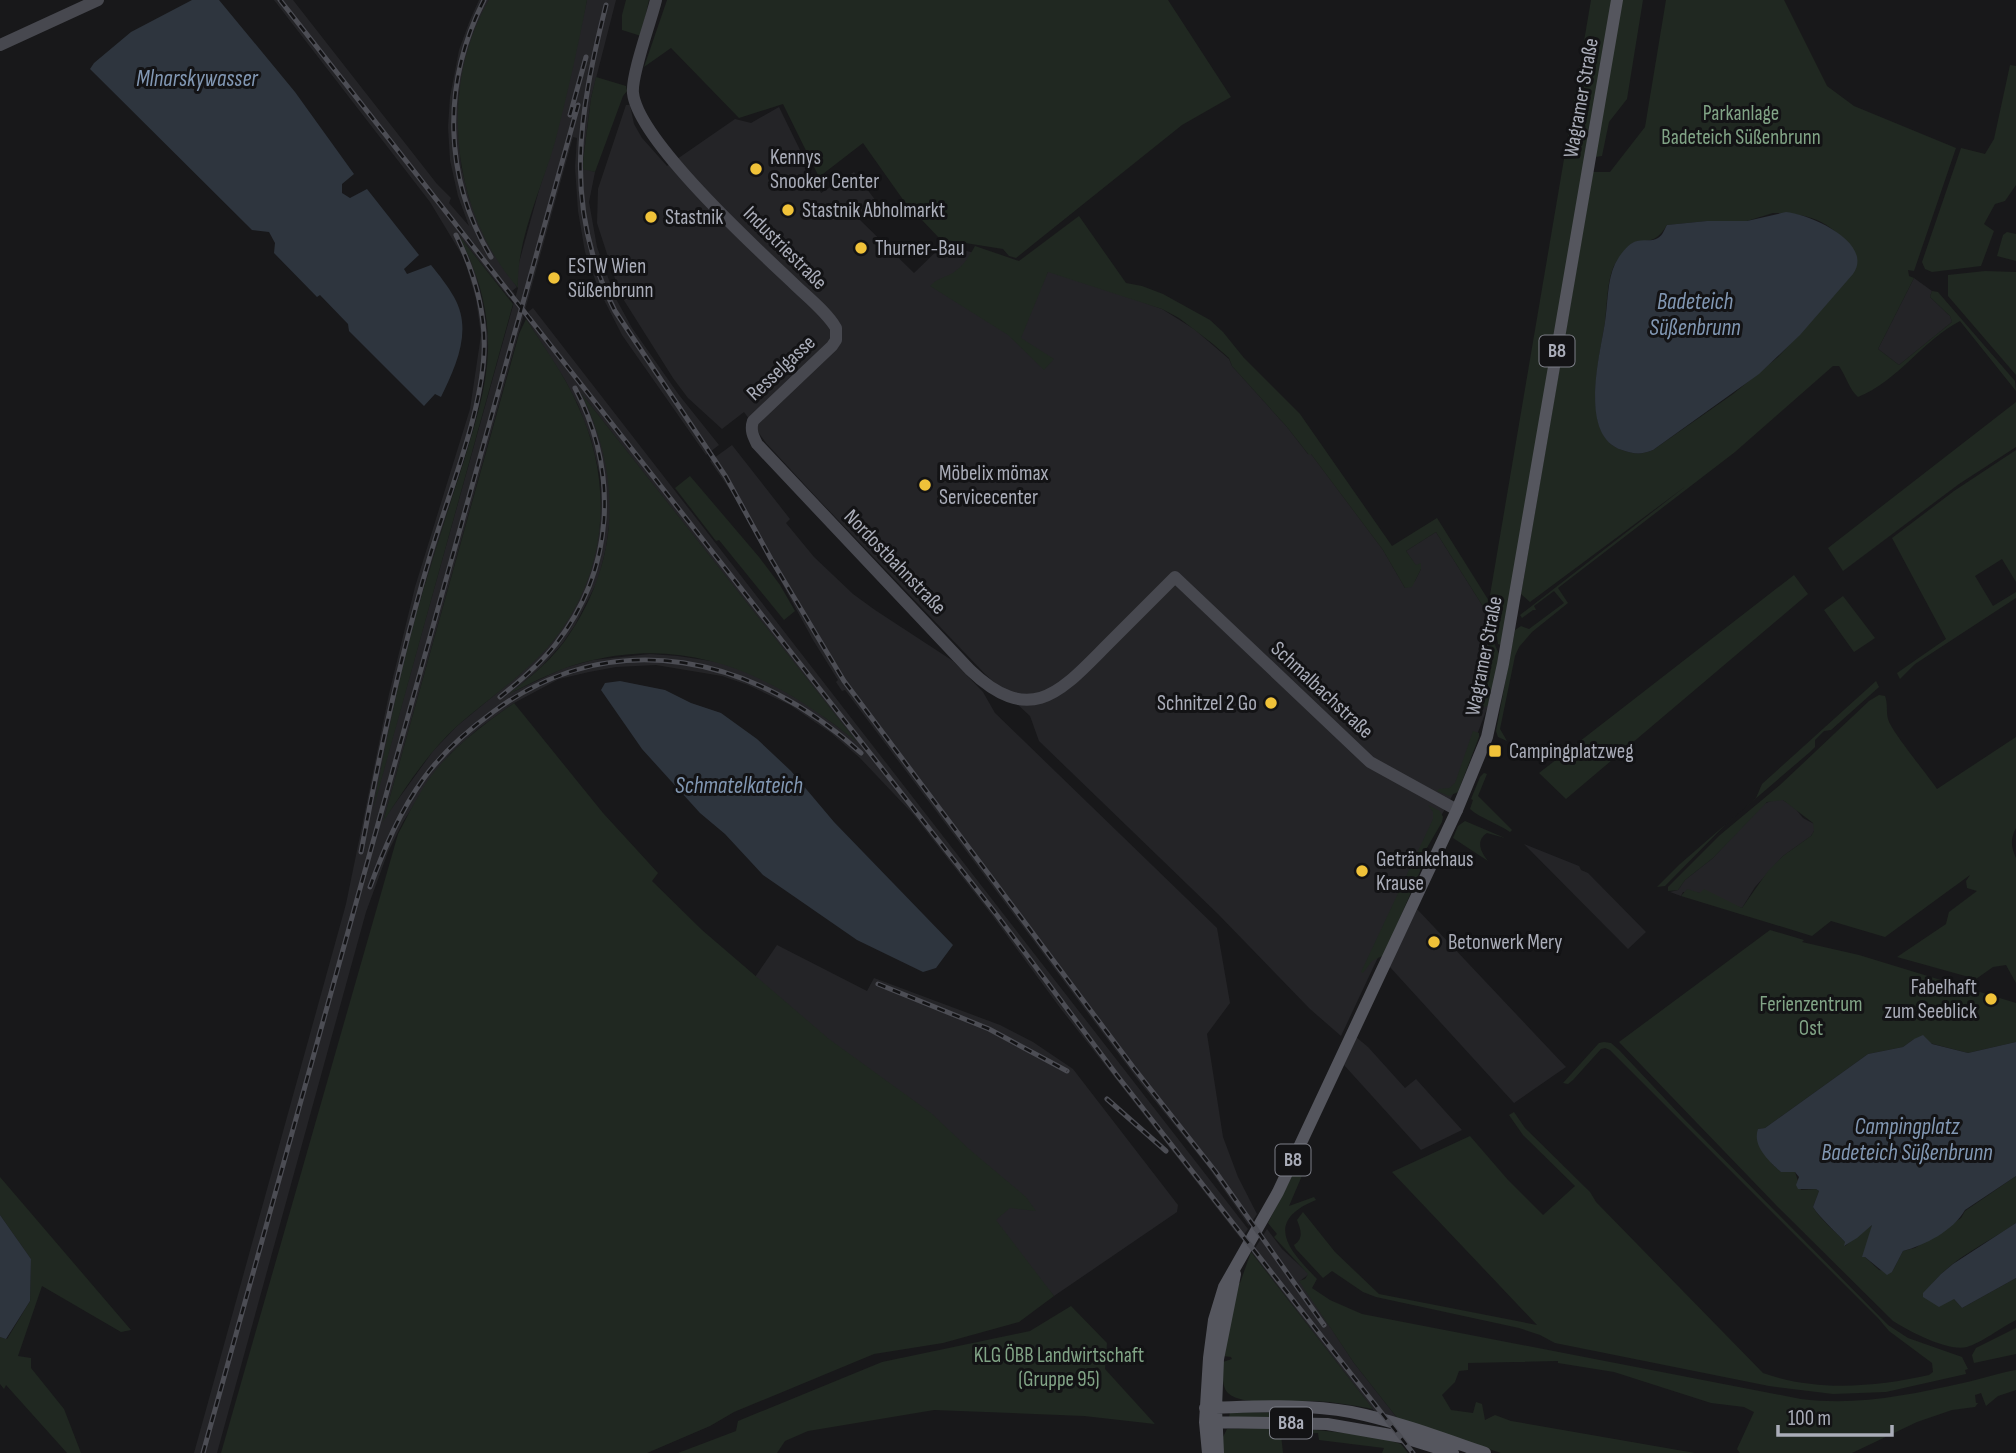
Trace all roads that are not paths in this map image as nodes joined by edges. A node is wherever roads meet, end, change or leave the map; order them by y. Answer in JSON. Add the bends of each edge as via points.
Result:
{"nodes":[{"id":1,"x":99,"y":0,"type":"edge"},
{"id":2,"x":656,"y":0,"type":"edge"},
{"id":3,"x":1617,"y":0,"type":"edge"},
{"id":4,"x":0,"y":45,"type":"edge"},
{"id":5,"x":837,"y":334,"type":"joint"},
{"id":6,"x":751,"y":429,"type":"joint"},
{"id":7,"x":1175,"y":577,"type":"joint"},
{"id":8,"x":1457,"y":810,"type":"junction"},
{"id":9,"x":1235,"y":1270,"type":"junction"},
{"id":10,"x":1217,"y":1388,"type":"junction"},
{"id":11,"x":1210,"y":1408,"type":"junction"},
{"id":12,"x":1244,"y":1408,"type":"junction"},
{"id":13,"x":1210,"y":1422,"type":"junction"},
{"id":14,"x":1208,"y":1453,"type":"edge"},
{"id":15,"x":1218,"y":1453,"type":"edge"},
{"id":16,"x":1453,"y":1453,"type":"edge"},
{"id":17,"x":1485,"y":1453,"type":"edge"}],
"edges":[{"from":1,"to":4,"type":"street"},
{"from":2,"to":5,"type":"street","name":"Industriestraße","via":[[633,89],[640,114],[661,146],[833,323]]},
{"from":3,"to":8,"type":"main road","name":"Wagramer Straße","number":"B8","via":[[1503,664],[1487,737]]},
{"from":5,"to":6,"type":"street","name":"Resselgasse","via":[[832,346],[759,414]]},
{"from":6,"to":7,"type":"street","name":"Nordostbahnstraße","via":[[766,454],[981,680],[1005,696],[1027,699],[1055,692],[1071,682]]},
{"from":7,"to":8,"type":"street","name":"Schmalbachstraße","via":[[1370,762]]},
{"from":8,"to":9,"type":"main road","name":"Wagramer Straße","number":"B8","via":[[1283,1182]]},
{"from":9,"to":10,"type":"main road","name":"Wagramer Straße","number":"B8"},
{"from":9,"to":11,"type":"main road","name":"Wagramer Straße","number":"B8","via":[[1224,1287],[1214,1320]]},
{"from":10,"to":11,"type":"main road","name":"Wagramer Straße","number":"B8"},
{"from":10,"to":12,"type":"main road","number":"B8a"},
{"from":11,"to":12,"type":"main road","number":"B8a"},
{"from":11,"to":13,"type":"main road","name":"Wagramer Straße","number":"B8"},
{"from":12,"to":17,"type":"main road","number":"B8a","via":[[1350,1412]]},
{"from":13,"to":14,"type":"main road","name":"Wagramer Straße","number":"B8"},
{"from":13,"to":15,"type":"main road","name":"Wagramer Straße","number":"B8"},
{"from":13,"to":16,"type":"main road","number":"B8a","via":[[1327,1424],[1402,1437]]}]}
